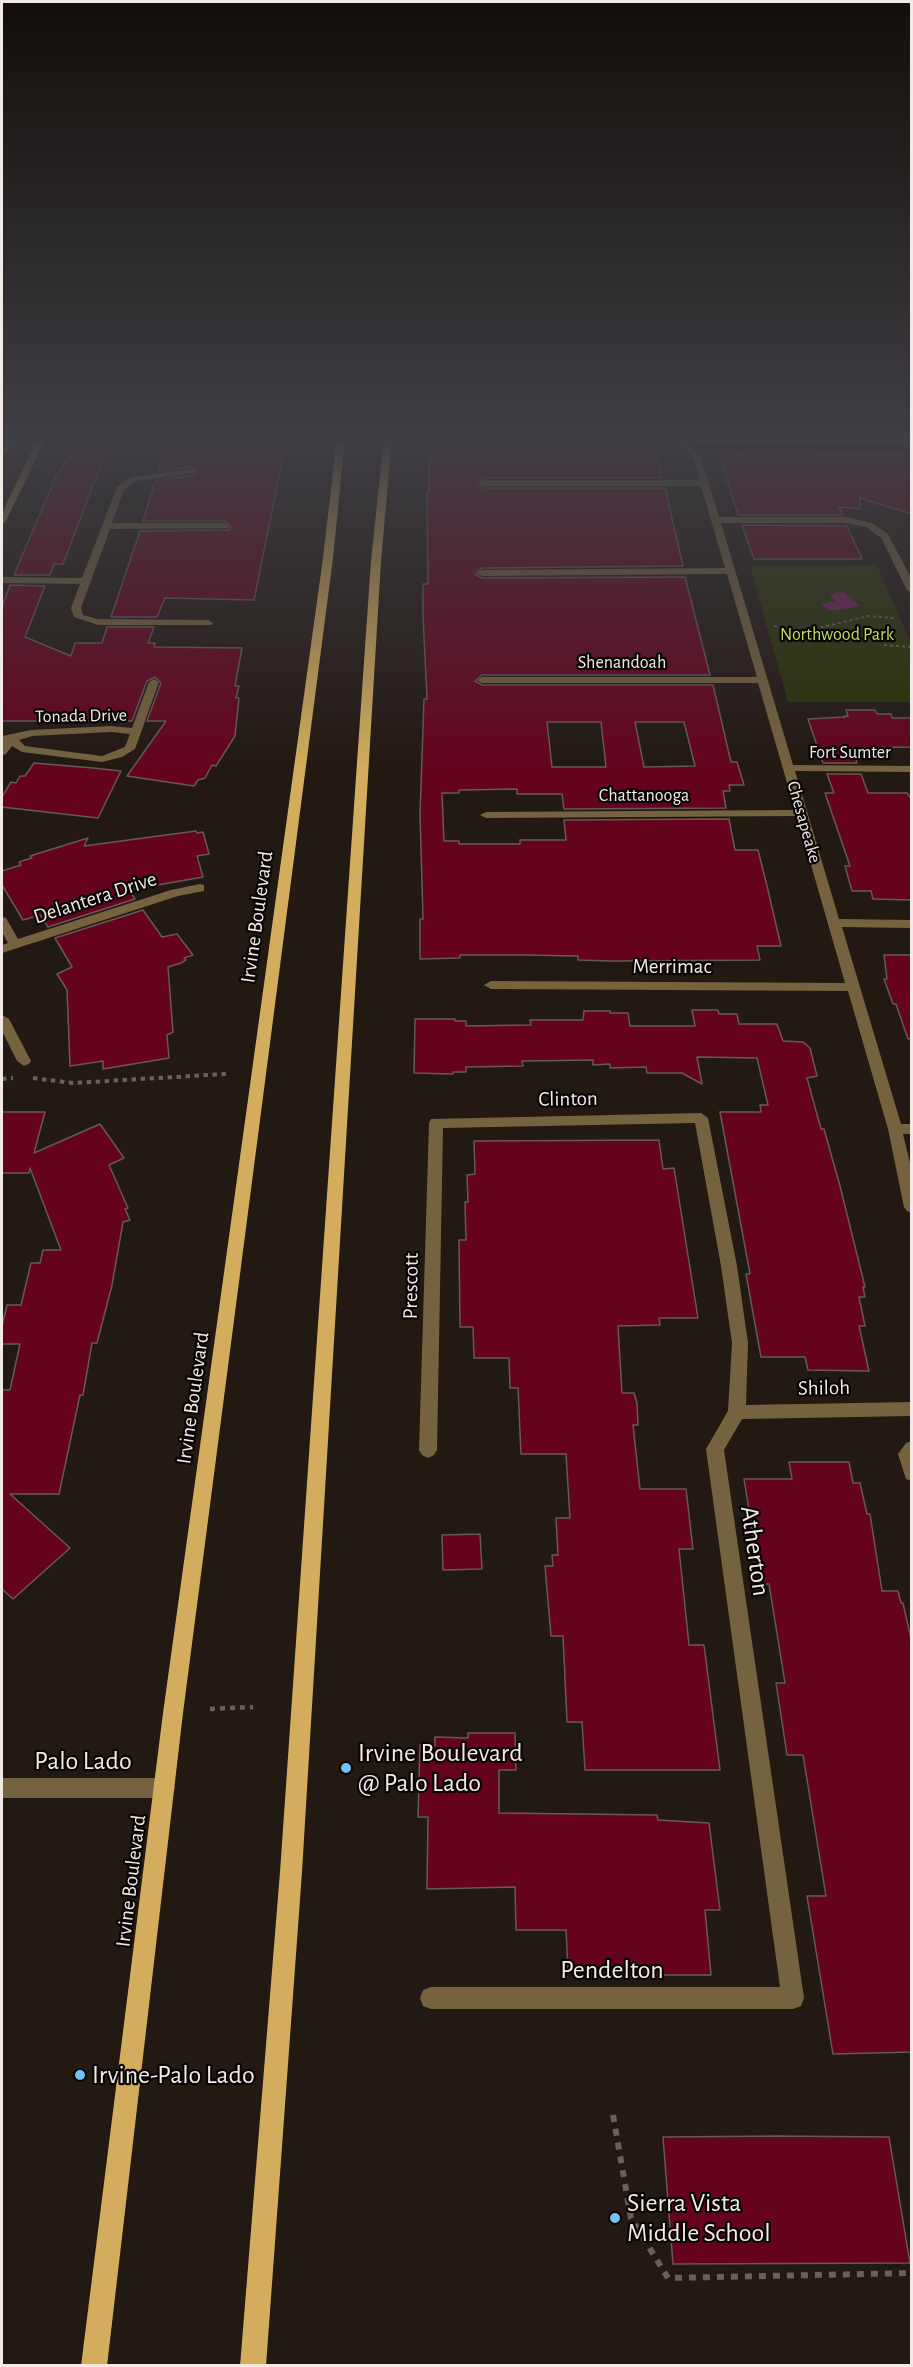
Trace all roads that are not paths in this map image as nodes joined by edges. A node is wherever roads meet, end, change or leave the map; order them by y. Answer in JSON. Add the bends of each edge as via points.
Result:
{"nodes":[{"id":1,"x":99,"y":548,"type":"edge"},
{"id":2,"x":329,"y":548,"type":"edge"},
{"id":3,"x":377,"y":548,"type":"edge"},
{"id":4,"x":724,"y":548,"type":"edge"},
{"id":5,"x":891,"y":548,"type":"edge"},
{"id":6,"x":730,"y":571,"type":"junction"},
{"id":7,"x":482,"y":573,"type":"dead end"},
{"id":8,"x":2,"y":580,"type":"edge"},
{"id":9,"x":87,"y":581,"type":"junction"},
{"id":10,"x":912,"y":590,"type":"edge"},
{"id":11,"x":208,"y":623,"type":"dead end"},
{"id":12,"x":482,"y":680,"type":"dead end"},
{"id":13,"x":762,"y":680,"type":"junction"},
{"id":14,"x":154,"y":682,"type":"dead end"},
{"id":15,"x":136,"y":732,"type":"junction"},
{"id":16,"x":6,"y":739,"type":"edge"},
{"id":17,"x":2,"y":752,"type":"edge"},
{"id":18,"x":789,"y":768,"type":"junction"},
{"id":19,"x":912,"y":769,"type":"edge"},
{"id":20,"x":802,"y":813,"type":"junction"},
{"id":21,"x":486,"y":815,"type":"dead end"},
{"id":22,"x":200,"y":888,"type":"dead end"},
{"id":23,"x":2,"y":921,"type":"edge"},
{"id":24,"x":834,"y":923,"type":"junction"},
{"id":25,"x":912,"y":924,"type":"edge"},
{"id":26,"x":15,"y":945,"type":"junction"},
{"id":27,"x":2,"y":949,"type":"edge"},
{"id":28,"x":491,"y":985,"type":"dead end"},
{"id":29,"x":853,"y":987,"type":"junction"},
{"id":30,"x":2,"y":1018,"type":"edge"},
{"id":31,"x":24,"y":1061,"type":"dead end"},
{"id":32,"x":701,"y":1118,"type":"joint"},
{"id":33,"x":436,"y":1123,"type":"joint"},
{"id":34,"x":895,"y":1129,"type":"junction"},
{"id":35,"x":912,"y":1129,"type":"edge"},
{"id":36,"x":912,"y":1207,"type":"edge"},
{"id":37,"x":912,"y":1409,"type":"edge"},
{"id":38,"x":737,"y":1412,"type":"junction"},
{"id":39,"x":912,"y":1448,"type":"edge"},
{"id":40,"x":428,"y":1450,"type":"dead end"},
{"id":41,"x":912,"y":1473,"type":"edge"},
{"id":42,"x":2,"y":1788,"type":"edge"},
{"id":43,"x":165,"y":1788,"type":"junction"},
{"id":44,"x":431,"y":1998,"type":"dead end"},
{"id":45,"x":793,"y":1998,"type":"joint"},
{"id":46,"x":94,"y":2366,"type":"edge"},
{"id":47,"x":253,"y":2366,"type":"edge"}],
"edges":[{"from":1,"to":9,"type":"street"},
{"from":2,"to":43,"type":"main road","name":"Irvine Boulevard"},
{"from":3,"to":47,"type":"main road","via":[[291,1872]]},
{"from":4,"to":6,"type":"street","name":"Chesapeake"},
{"from":5,"to":10,"type":"street"},
{"from":6,"to":7,"type":"street"},
{"from":6,"to":13,"type":"street","name":"Chesapeake"},
{"from":8,"to":9,"type":"street"},
{"from":9,"to":11,"type":"street","via":[[76,608],[79,617],[98,622]]},
{"from":12,"to":13,"type":"street","name":"Shenandoah"},
{"from":13,"to":18,"type":"street","name":"Chesapeake"},
{"from":14,"to":15,"type":"street","name":"Tonada Drive"},
{"from":15,"to":16,"type":"street","name":"Tonada Drive","via":[[111,729],[30,733]]},
{"from":15,"to":16,"type":"street","via":[[130,748],[102,759],[22,749]]},
{"from":16,"to":17,"type":"street"},
{"from":18,"to":19,"type":"street","name":"Fort Sumter"},
{"from":18,"to":20,"type":"street","name":"Chesapeake"},
{"from":20,"to":21,"type":"street","name":"Chattanooga"},
{"from":20,"to":24,"type":"street","name":"Chesapeake"},
{"from":22,"to":26,"type":"street","name":"Delantera Drive"},
{"from":23,"to":26,"type":"street"},
{"from":24,"to":25,"type":"street"},
{"from":24,"to":29,"type":"street","name":"Chesapeake"},
{"from":26,"to":27,"type":"street","name":"Delantera Drive"},
{"from":28,"to":29,"type":"street","name":"Merrimac"},
{"from":29,"to":34,"type":"street","name":"Chesapeake"},
{"from":30,"to":31,"type":"street"},
{"from":32,"to":33,"type":"street","name":"Clinton"},
{"from":32,"to":38,"type":"street","name":"Atherton","via":[[740,1343]]},
{"from":33,"to":40,"type":"street","name":"Prescott"},
{"from":34,"to":35,"type":"street"},
{"from":34,"to":36,"type":"street","name":"Chesapeake"},
{"from":37,"to":38,"type":"street","name":"Shiloh"},
{"from":38,"to":45,"type":"street","name":"Atherton","via":[[715,1449]]},
{"from":39,"to":41,"type":"street","via":[[907,1454]]},
{"from":42,"to":43,"type":"street","name":"Palo Lado"},
{"from":43,"to":46,"type":"main road","name":"Irvine Boulevard"},
{"from":44,"to":45,"type":"street","name":"Pendelton"}]}
